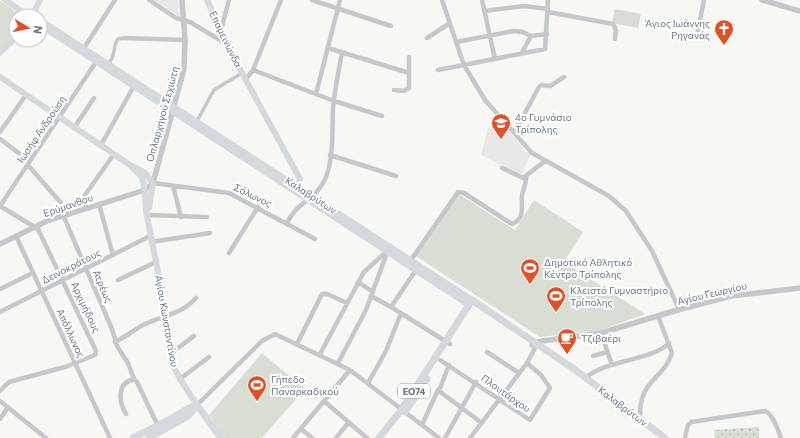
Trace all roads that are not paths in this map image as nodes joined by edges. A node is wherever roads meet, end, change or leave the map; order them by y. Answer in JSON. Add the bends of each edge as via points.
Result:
{"nodes":[{"id":1,"x":5,"y":0,"type":"edge"},
{"id":2,"x":115,"y":0,"type":"edge"},
{"id":3,"x":149,"y":0,"type":"edge"},
{"id":4,"x":182,"y":0,"type":"edge"},
{"id":5,"x":207,"y":0,"type":"edge"},
{"id":6,"x":229,"y":0,"type":"edge"},
{"id":7,"x":281,"y":0,"type":"edge"},
{"id":8,"x":312,"y":0,"type":"edge"},
{"id":9,"x":340,"y":0,"type":"edge"},
{"id":10,"x":442,"y":0,"type":"edge"},
{"id":11,"x":482,"y":0,"type":"edge"},
{"id":12,"x":548,"y":0,"type":"edge"},
{"id":13,"x":704,"y":0,"type":"edge"},
{"id":14,"x":762,"y":0,"type":"edge"},
{"id":15,"x":18,"y":8,"type":"edge"},
{"id":16,"x":338,"y":9,"type":"junction"},
{"id":17,"x":548,"y":10,"type":"junction"},
{"id":18,"x":484,"y":11,"type":"junction"},
{"id":19,"x":800,"y":11,"type":"edge"},
{"id":20,"x":184,"y":20,"type":"junction"},
{"id":21,"x":450,"y":23,"type":"junction"},
{"id":22,"x":48,"y":25,"type":"edge"},
{"id":23,"x":391,"y":26,"type":"dead end"},
{"id":24,"x":48,"y":30,"type":"edge"},
{"id":25,"x":221,"y":30,"type":"junction"},
{"id":26,"x":490,"y":34,"type":"junction"},
{"id":27,"x":547,"y":34,"type":"junction"},
{"id":28,"x":697,"y":35,"type":"dead end"},
{"id":29,"x":531,"y":36,"type":"junction"},
{"id":30,"x":124,"y":38,"type":"joint"},
{"id":31,"x":427,"y":38,"type":"dead end"},
{"id":32,"x":615,"y":39,"type":"dead end"},
{"id":33,"x":185,"y":40,"type":"junction"},
{"id":34,"x":456,"y":42,"type":"junction"},
{"id":35,"x":8,"y":45,"type":"edge"},
{"id":36,"x":228,"y":45,"type":"junction"},
{"id":37,"x":84,"y":48,"type":"junction"},
{"id":38,"x":328,"y":48,"type":"junction"},
{"id":39,"x":342,"y":52,"type":"junction"},
{"id":40,"x":0,"y":53,"type":"edge"},
{"id":41,"x":521,"y":54,"type":"junction"},
{"id":42,"x":409,"y":57,"type":"dead end"},
{"id":43,"x":495,"y":59,"type":"junction"},
{"id":44,"x":97,"y":60,"type":"junction"},
{"id":45,"x":108,"y":64,"type":"junction"},
{"id":46,"x":464,"y":65,"type":"junction"},
{"id":47,"x":253,"y":70,"type":"junction"},
{"id":48,"x":438,"y":70,"type":"dead end"},
{"id":49,"x":409,"y":73,"type":"junction"},
{"id":50,"x":244,"y":76,"type":"junction"},
{"id":51,"x":0,"y":77,"type":"edge"},
{"id":52,"x":564,"y":77,"type":"dead end"},
{"id":53,"x":135,"y":84,"type":"junction"},
{"id":54,"x":394,"y":90,"type":"dead end"},
{"id":55,"x":316,"y":94,"type":"junction"},
{"id":56,"x":26,"y":95,"type":"junction"},
{"id":57,"x":94,"y":98,"type":"dead end"},
{"id":58,"x":334,"y":101,"type":"junction"},
{"id":59,"x":173,"y":109,"type":"junction"},
{"id":60,"x":382,"y":116,"type":"dead end"},
{"id":61,"x":59,"y":118,"type":"junction"},
{"id":62,"x":196,"y":121,"type":"junction"},
{"id":63,"x":74,"y":128,"type":"junction"},
{"id":64,"x":0,"y":132,"type":"edge"},
{"id":65,"x":513,"y":132,"type":"junction"},
{"id":66,"x":0,"y":139,"type":"edge"},
{"id":67,"x":101,"y":146,"type":"junction"},
{"id":68,"x":20,"y":154,"type":"dead end"},
{"id":69,"x":114,"y":154,"type":"junction"},
{"id":70,"x":330,"y":155,"type":"junction"},
{"id":71,"x":545,"y":161,"type":"junction"},
{"id":72,"x":28,"y":165,"type":"junction"},
{"id":73,"x":130,"y":165,"type":"junction"},
{"id":74,"x":502,"y":168,"type":"dead end"},
{"id":75,"x":138,"y":173,"type":"junction"},
{"id":76,"x":396,"y":176,"type":"dead end"},
{"id":77,"x":526,"y":176,"type":"junction"},
{"id":78,"x":153,"y":183,"type":"junction"},
{"id":79,"x":173,"y":186,"type":"junction"},
{"id":80,"x":296,"y":188,"type":"junction"},
{"id":81,"x":145,"y":190,"type":"junction"},
{"id":82,"x":311,"y":198,"type":"junction"},
{"id":83,"x":149,"y":201,"type":"junction"},
{"id":84,"x":99,"y":204,"type":"junction"},
{"id":85,"x":0,"y":206,"type":"edge"},
{"id":86,"x":86,"y":207,"type":"junction"},
{"id":87,"x":258,"y":207,"type":"junction"},
{"id":88,"x":65,"y":214,"type":"junction"},
{"id":89,"x":148,"y":215,"type":"junction"},
{"id":90,"x":181,"y":217,"type":"junction"},
{"id":91,"x":207,"y":217,"type":"dead end"},
{"id":92,"x":287,"y":223,"type":"junction"},
{"id":93,"x":35,"y":226,"type":"junction"},
{"id":94,"x":210,"y":233,"type":"dead end"},
{"id":95,"x":16,"y":236,"type":"junction"},
{"id":96,"x":151,"y":239,"type":"junction"},
{"id":97,"x":315,"y":239,"type":"dead end"},
{"id":98,"x":0,"y":244,"type":"edge"},
{"id":99,"x":389,"y":249,"type":"junction"},
{"id":100,"x":229,"y":253,"type":"dead end"},
{"id":101,"x":112,"y":255,"type":"junction"},
{"id":102,"x":156,"y":262,"type":"junction"},
{"id":103,"x":410,"y":263,"type":"junction"},
{"id":104,"x":86,"y":268,"type":"junction"},
{"id":105,"x":416,"y":270,"type":"junction"},
{"id":106,"x":33,"y":273,"type":"junction"},
{"id":107,"x":63,"y":280,"type":"junction"},
{"id":108,"x":118,"y":280,"type":"dead end"},
{"id":109,"x":358,"y":282,"type":"junction"},
{"id":110,"x":0,"y":288,"type":"edge"},
{"id":111,"x":800,"y":288,"type":"edge"},
{"id":112,"x":41,"y":291,"type":"junction"},
{"id":113,"x":372,"y":294,"type":"junction"},
{"id":114,"x":196,"y":298,"type":"dead end"},
{"id":115,"x":347,"y":303,"type":"junction"},
{"id":116,"x":472,"y":304,"type":"junction"},
{"id":117,"x":391,"y":306,"type":"junction"},
{"id":118,"x":679,"y":309,"type":"junction"},
{"id":119,"x":0,"y":312,"type":"edge"},
{"id":120,"x":401,"y":313,"type":"junction"},
{"id":121,"x":658,"y":316,"type":"junction"},
{"id":122,"x":165,"y":318,"type":"junction"},
{"id":123,"x":601,"y":334,"type":"junction"},
{"id":124,"x":194,"y":336,"type":"dead end"},
{"id":125,"x":115,"y":342,"type":"junction"},
{"id":126,"x":448,"y":343,"type":"junction"},
{"id":127,"x":669,"y":343,"type":"junction"},
{"id":128,"x":297,"y":344,"type":"junction"},
{"id":129,"x":534,"y":345,"type":"junction"},
{"id":130,"x":487,"y":352,"type":"dead end"},
{"id":131,"x":607,"y":352,"type":"junction"},
{"id":132,"x":170,"y":354,"type":"junction"},
{"id":133,"x":320,"y":354,"type":"junction"},
{"id":134,"x":593,"y":356,"type":"dead end"},
{"id":135,"x":209,"y":357,"type":"dead end"},
{"id":136,"x":440,"y":360,"type":"junction"},
{"id":137,"x":338,"y":363,"type":"junction"},
{"id":138,"x":527,"y":363,"type":"junction"},
{"id":139,"x":75,"y":364,"type":"junction"},
{"id":140,"x":449,"y":365,"type":"junction"},
{"id":141,"x":612,"y":365,"type":"junction"},
{"id":142,"x":350,"y":370,"type":"junction"},
{"id":143,"x":519,"y":373,"type":"junction"},
{"id":144,"x":582,"y":377,"type":"junction"},
{"id":145,"x":134,"y":379,"type":"junction"},
{"id":146,"x":180,"y":379,"type":"junction"},
{"id":147,"x":476,"y":382,"type":"junction"},
{"id":148,"x":368,"y":383,"type":"junction"},
{"id":149,"x":438,"y":390,"type":"junction"},
{"id":150,"x":0,"y":391,"type":"edge"},
{"id":151,"x":498,"y":398,"type":"junction"},
{"id":152,"x":0,"y":401,"type":"edge"},
{"id":153,"x":324,"y":401,"type":"junction"},
{"id":154,"x":198,"y":405,"type":"junction"},
{"id":155,"x":8,"y":407,"type":"junction"},
{"id":156,"x":461,"y":408,"type":"junction"},
{"id":157,"x":404,"y":410,"type":"junction"},
{"id":158,"x":126,"y":414,"type":"dead end"},
{"id":159,"x":640,"y":418,"type":"junction"},
{"id":160,"x":0,"y":419,"type":"edge"},
{"id":161,"x":349,"y":422,"type":"junction"},
{"id":162,"x":482,"y":423,"type":"junction"},
{"id":163,"x":422,"y":425,"type":"junction"},
{"id":164,"x":158,"y":426,"type":"junction"},
{"id":165,"x":301,"y":429,"type":"junction"},
{"id":166,"x":46,"y":438,"type":"edge"},
{"id":167,"x":110,"y":438,"type":"edge"},
{"id":168,"x":133,"y":438,"type":"edge"},
{"id":169,"x":149,"y":438,"type":"edge"},
{"id":170,"x":221,"y":438,"type":"edge"},
{"id":171,"x":293,"y":438,"type":"edge"},
{"id":172,"x":312,"y":438,"type":"edge"},
{"id":173,"x":336,"y":438,"type":"edge"},
{"id":174,"x":366,"y":438,"type":"edge"},
{"id":175,"x":379,"y":438,"type":"edge"},
{"id":176,"x":385,"y":438,"type":"edge"},
{"id":177,"x":439,"y":438,"type":"edge"},
{"id":178,"x":445,"y":438,"type":"edge"},
{"id":179,"x":470,"y":438,"type":"edge"},
{"id":180,"x":665,"y":438,"type":"edge"},
{"id":181,"x":685,"y":438,"type":"edge"},
{"id":182,"x":780,"y":438,"type":"edge"}],
"edges":[{"from":1,"to":15,"type":"main road"},
{"from":2,"to":37,"type":"street"},
{"from":3,"to":20,"type":"street","via":[[176,18]]},
{"from":4,"to":20,"type":"street","name":"Οπλαρχηγού Σεχιώτη"},
{"from":5,"to":25,"type":"main road","name":"Επαμεινώνδα"},
{"from":6,"to":25,"type":"street"},
{"from":7,"to":47,"type":"street"},
{"from":8,"to":16,"type":"street"},
{"from":9,"to":16,"type":"street"},
{"from":10,"to":21,"type":"street"},
{"from":11,"to":18,"type":"street"},
{"from":12,"to":17,"type":"street"},
{"from":13,"to":28,"type":"street"},
{"from":14,"to":19,"type":"street"},
{"from":16,"to":23,"type":"street"},
{"from":16,"to":38,"type":"street"},
{"from":17,"to":18,"type":"street","via":[[524,6]]},
{"from":17,"to":27,"type":"street"},
{"from":17,"to":32,"type":"street","via":[[613,24],[616,30]]},
{"from":18,"to":26,"type":"street"},
{"from":20,"to":33,"type":"street","name":"Οπλαρχηγού Σεχιώτη"},
{"from":20,"to":36,"type":"street"},
{"from":21,"to":31,"type":"street"},
{"from":21,"to":34,"type":"street"},
{"from":22,"to":37,"type":"main road","name":"Καλαβρύτων"},
{"from":24,"to":44,"type":"main road","name":"Καλαβρύτων"},
{"from":25,"to":36,"type":"main road","name":"Επαμεινώνδα"},
{"from":26,"to":29,"type":"street","via":[[514,31]]},
{"from":26,"to":34,"type":"street"},
{"from":26,"to":43,"type":"street"},
{"from":27,"to":29,"type":"street"},
{"from":27,"to":41,"type":"street","via":[[545,49]]},
{"from":29,"to":41,"type":"street"},
{"from":30,"to":33,"type":"street"},
{"from":30,"to":45,"type":"street","via":[[116,42],[112,60]]},
{"from":33,"to":59,"type":"street","name":"Οπλαρχηγού Σεχιώτη","via":[[184,69]]},
{"from":34,"to":46,"type":"street"},
{"from":35,"to":40,"type":"main road"},
{"from":36,"to":50,"type":"main road","name":"Επαμεινώνδα"},
{"from":37,"to":44,"type":"main road","name":"Καλαβρύτων"},
{"from":38,"to":39,"type":"street"},
{"from":38,"to":55,"type":"street"},
{"from":39,"to":49,"type":"street"},
{"from":39,"to":58,"type":"street"},
{"from":41,"to":43,"type":"street"},
{"from":42,"to":49,"type":"street"},
{"from":43,"to":46,"type":"street"},
{"from":44,"to":45,"type":"main road","name":"Καλαβρύτων"},
{"from":44,"to":53,"type":"main road","name":"Καλαβρύτων"},
{"from":44,"to":61,"type":"street","name":"Ιωσήφ Ανδρούση"},
{"from":45,"to":53,"type":"main road","name":"Καλαβρύτων"},
{"from":46,"to":48,"type":"street"},
{"from":46,"to":65,"type":"street","via":[[484,100]]},
{"from":47,"to":50,"type":"street"},
{"from":47,"to":55,"type":"street"},
{"from":49,"to":54,"type":"street","via":[[408,89],[404,92]]},
{"from":50,"to":62,"type":"street","via":[[214,90]]},
{"from":50,"to":80,"type":"main road","name":"Επαμεινώνδα","via":[[300,179]]},
{"from":51,"to":56,"type":"main road","name":"Αγίου Κωνσταντίνου"},
{"from":52,"to":65,"type":"street","via":[[550,86],[539,87]]},
{"from":53,"to":59,"type":"main road","name":"Καλαβρύτων"},
{"from":53,"to":67,"type":"street"},
{"from":55,"to":58,"type":"street"},
{"from":56,"to":61,"type":"main road","name":"Αγίου Κωνσταντίνου"},
{"from":56,"to":64,"type":"street"},
{"from":57,"to":63,"type":"street"},
{"from":58,"to":60,"type":"street"},
{"from":58,"to":70,"type":"street"},
{"from":59,"to":62,"type":"main road","name":"Καλαβρύτων"},
{"from":59,"to":78,"type":"street","name":"Οπλαρχηγού Σεχιώτη"},
{"from":59,"to":80,"type":"main road","name":"Καλαβρύτων"},
{"from":61,"to":63,"type":"main road","name":"Αγίου Κωνσταντίνου"},
{"from":61,"to":72,"type":"street","name":"Ιωσήφ Ανδρούση"},
{"from":62,"to":80,"type":"main road","name":"Καλαβρύτων"},
{"from":63,"to":67,"type":"main road","name":"Αγίου Κωνσταντίνου"},
{"from":65,"to":71,"type":"street","via":[[532,153]]},
{"from":66,"to":68,"type":"street"},
{"from":67,"to":69,"type":"main road","name":"Αγίου Κωνσταντίνου"},
{"from":69,"to":73,"type":"main road","name":"Αγίου Κωνσταντίνου"},
{"from":69,"to":86,"type":"street","via":[[86,195]]},
{"from":70,"to":76,"type":"street"},
{"from":70,"to":82,"type":"street","via":[[326,177],[318,193]]},
{"from":71,"to":77,"type":"street"},
{"from":71,"to":118,"type":"street","via":[[609,196],[626,211],[652,251]]},
{"from":72,"to":85,"type":"street","name":"Ιωσήφ Ανδρούση"},
{"from":72,"to":88,"type":"street","name":"Ατρέως","via":[[61,203]]},
{"from":73,"to":75,"type":"main road","name":"Αγίου Κωνσταντίνου"},
{"from":73,"to":78,"type":"main road","name":"Αγίου Κωνσταντίνου","via":[[144,172]]},
{"from":74,"to":77,"type":"street","via":[[520,177]]},
{"from":75,"to":78,"type":"street","via":[[147,182]]},
{"from":75,"to":81,"type":"main road","name":"Αγίου Κωνσταντίνου"},
{"from":77,"to":103,"type":"street","via":[[522,213],[512,224],[458,192]]},
{"from":78,"to":79,"type":"street","name":"Σόλωνος"},
{"from":78,"to":81,"type":"street"},
{"from":78,"to":83,"type":"main road","name":"Αγίου Κωνσταντίνου"},
{"from":79,"to":87,"type":"street","name":"Σόλωνος","via":[[229,193]]},
{"from":79,"to":90,"type":"street"},
{"from":80,"to":82,"type":"main road","name":"Καλαβρύτων"},
{"from":81,"to":83,"type":"main road"},
{"from":81,"to":84,"type":"street","name":"Ερύμανθου"},
{"from":81,"to":89,"type":"main road","name":"Αγίου Κωνσταντίνου"},
{"from":82,"to":92,"type":"street","via":[[294,210]]},
{"from":82,"to":99,"type":"main road","name":"Καλαβρύτων"},
{"from":83,"to":89,"type":"main road","name":"Αγίου Κωνσταντίνου"},
{"from":84,"to":86,"type":"street","name":"Ερύμανθου"},
{"from":84,"to":101,"type":"street"},
{"from":85,"to":93,"type":"street"},
{"from":86,"to":88,"type":"street","name":"Ερύμανθου"},
{"from":87,"to":92,"type":"street","name":"Σόλωνος"},
{"from":87,"to":100,"type":"street"},
{"from":88,"to":93,"type":"street","name":"Ερύμανθου"},
{"from":88,"to":104,"type":"street","name":"Ατρέως"},
{"from":89,"to":90,"type":"street"},
{"from":89,"to":96,"type":"main road","name":"Αγίου Κωνσταντίνου"},
{"from":90,"to":91,"type":"street"},
{"from":92,"to":97,"type":"street","name":"Σόλωνος"},
{"from":93,"to":95,"type":"street","name":"Ερύμανθου"},
{"from":93,"to":107,"type":"street","name":"Αρχιμήδους"},
{"from":94,"to":96,"type":"street","name":"Δεινοκράτους"},
{"from":95,"to":98,"type":"street","name":"Ερύμανθου"},
{"from":95,"to":106,"type":"street","name":"Απόλλωνος"},
{"from":96,"to":101,"type":"street","name":"Δεινοκράτους"},
{"from":96,"to":102,"type":"main road","name":"Αγίου Κωνσταντίνου"},
{"from":99,"to":103,"type":"main road","name":"Καλαβρύτων"},
{"from":99,"to":109,"type":"street","via":[[364,272]]},
{"from":99,"to":113,"type":"street"},
{"from":101,"to":104,"type":"street","name":"Δεινοκράτους"},
{"from":102,"to":108,"type":"street"},
{"from":102,"to":122,"type":"main road","name":"Αγίου Κωνσταντίνου"},
{"from":103,"to":105,"type":"main road","name":"Καλαβρύτων"},
{"from":103,"to":116,"type":"main road","name":"Καλαβρύτων"},
{"from":104,"to":107,"type":"street","name":"Δεινοκράτους"},
{"from":104,"to":125,"type":"street","name":"Ατρέως"},
{"from":105,"to":116,"type":"main road","name":"Καλαβρύτων"},
{"from":105,"to":117,"type":"street"},
{"from":106,"to":110,"type":"street"},
{"from":106,"to":112,"type":"street","name":"Απόλλωνος"},
{"from":107,"to":112,"type":"street","name":"Δεινοκράτους"},
{"from":107,"to":139,"type":"street","name":"Αρχιμήδους","via":[[95,349],[95,354]]},
{"from":109,"to":113,"type":"street"},
{"from":109,"to":115,"type":"street"},
{"from":111,"to":118,"type":"street","name":"Αγίου Γεωργίου","via":[[731,296]]},
{"from":112,"to":119,"type":"street","name":"Δεινοκράτους"},
{"from":112,"to":139,"type":"street","name":"Απόλλωνος"},
{"from":113,"to":117,"type":"street"},
{"from":113,"to":137,"type":"street"},
{"from":114,"to":122,"type":"street","via":[[183,309]]},
{"from":115,"to":128,"type":"street","via":[[323,294]]},
{"from":115,"to":133,"type":"street"},
{"from":116,"to":126,"type":"main road","number":"ΕΟ74"},
{"from":116,"to":129,"type":"main road","name":"Καλαβρύτων"},
{"from":117,"to":120,"type":"street"},
{"from":118,"to":121,"type":"street","name":"Αγίου Γεωργίου"},
{"from":120,"to":126,"type":"street"},
{"from":120,"to":148,"type":"street","via":[[386,351]]},
{"from":121,"to":123,"type":"street","name":"Αγίου Γεωργίου"},
{"from":121,"to":127,"type":"street"},
{"from":122,"to":125,"type":"street","via":[[144,325]]},
{"from":122,"to":132,"type":"main road","name":"Αγίου Κωνσταντίνου"},
{"from":123,"to":129,"type":"street","name":"Αγίου Γεωργίου"},
{"from":123,"to":131,"type":"street"},
{"from":124,"to":132,"type":"street"},
{"from":125,"to":145,"type":"street","name":"Ατρέως"},
{"from":126,"to":136,"type":"main road","number":"ΕΟ74"},
{"from":126,"to":157,"type":"main road","number":"ΕΟ74"},
{"from":127,"to":141,"type":"street","via":[[660,351]]},
{"from":127,"to":159,"type":"street","via":[[671,356],[644,392]]},
{"from":128,"to":133,"type":"street"},
{"from":128,"to":154,"type":"street","via":[[276,334],[268,336]]},
{"from":129,"to":138,"type":"street"},
{"from":129,"to":144,"type":"main road","name":"Καλαβρύτων"},
{"from":130,"to":143,"type":"street"},
{"from":131,"to":134,"type":"street"},
{"from":131,"to":141,"type":"street"},
{"from":132,"to":146,"type":"main road","name":"Αγίου Κωνσταντίνου"},
{"from":133,"to":137,"type":"street"},
{"from":135,"to":146,"type":"street"},
{"from":136,"to":140,"type":"street","name":"Πλουτάρχου"},
{"from":136,"to":157,"type":"main road","number":"ΕΟ74"},
{"from":137,"to":142,"type":"street"},
{"from":138,"to":143,"type":"street"},
{"from":138,"to":151,"type":"street","name":"Πλουτάρχου","via":[[541,375],[550,388],[530,420]]},
{"from":139,"to":150,"type":"street","via":[[9,382]]},
{"from":139,"to":167,"type":"street","name":"Απόλλωνος"},
{"from":140,"to":147,"type":"street","name":"Πλουτάρχου"},
{"from":140,"to":149,"type":"street"},
{"from":141,"to":144,"type":"street"},
{"from":142,"to":148,"type":"street"},
{"from":142,"to":153,"type":"street"},
{"from":143,"to":151,"type":"street"},
{"from":144,"to":159,"type":"main road","name":"Καλαβρύτων"},
{"from":145,"to":158,"type":"street","via":[[126,384],[120,396]]},
{"from":145,"to":164,"type":"street","name":"Ατρέως"},
{"from":146,"to":154,"type":"main road","name":"Αγίου Κωνσταντίνου"},
{"from":147,"to":151,"type":"street","name":"Πλουτάρχου"},
{"from":147,"to":156,"type":"street"},
{"from":148,"to":157,"type":"street"},
{"from":149,"to":156,"type":"street"},
{"from":149,"to":163,"type":"street"},
{"from":151,"to":162,"type":"street"},
{"from":152,"to":155,"type":"street"},
{"from":153,"to":161,"type":"street"},
{"from":153,"to":165,"type":"street"},
{"from":154,"to":164,"type":"main road"},
{"from":154,"to":169,"type":"main road","via":[[188,416]]},
{"from":154,"to":170,"type":"main road","name":"Αγίου Κωνσταντίνου"},
{"from":155,"to":160,"type":"street"},
{"from":155,"to":166,"type":"street"},
{"from":156,"to":162,"type":"street"},
{"from":156,"to":178,"type":"street"},
{"from":157,"to":163,"type":"street"},
{"from":157,"to":175,"type":"main road","number":"ΕΟ74"},
{"from":157,"to":176,"type":"main road","number":"ΕΟ74"},
{"from":159,"to":180,"type":"main road","name":"Καλαβρύτων"},
{"from":161,"to":173,"type":"street"},
{"from":161,"to":174,"type":"street"},
{"from":162,"to":179,"type":"street"},
{"from":163,"to":177,"type":"street"},
{"from":164,"to":168,"type":"main road"},
{"from":165,"to":171,"type":"street"},
{"from":165,"to":172,"type":"street"},
{"from":181,"to":182,"type":"street","via":[[691,422],[765,411],[775,423]]}]}
